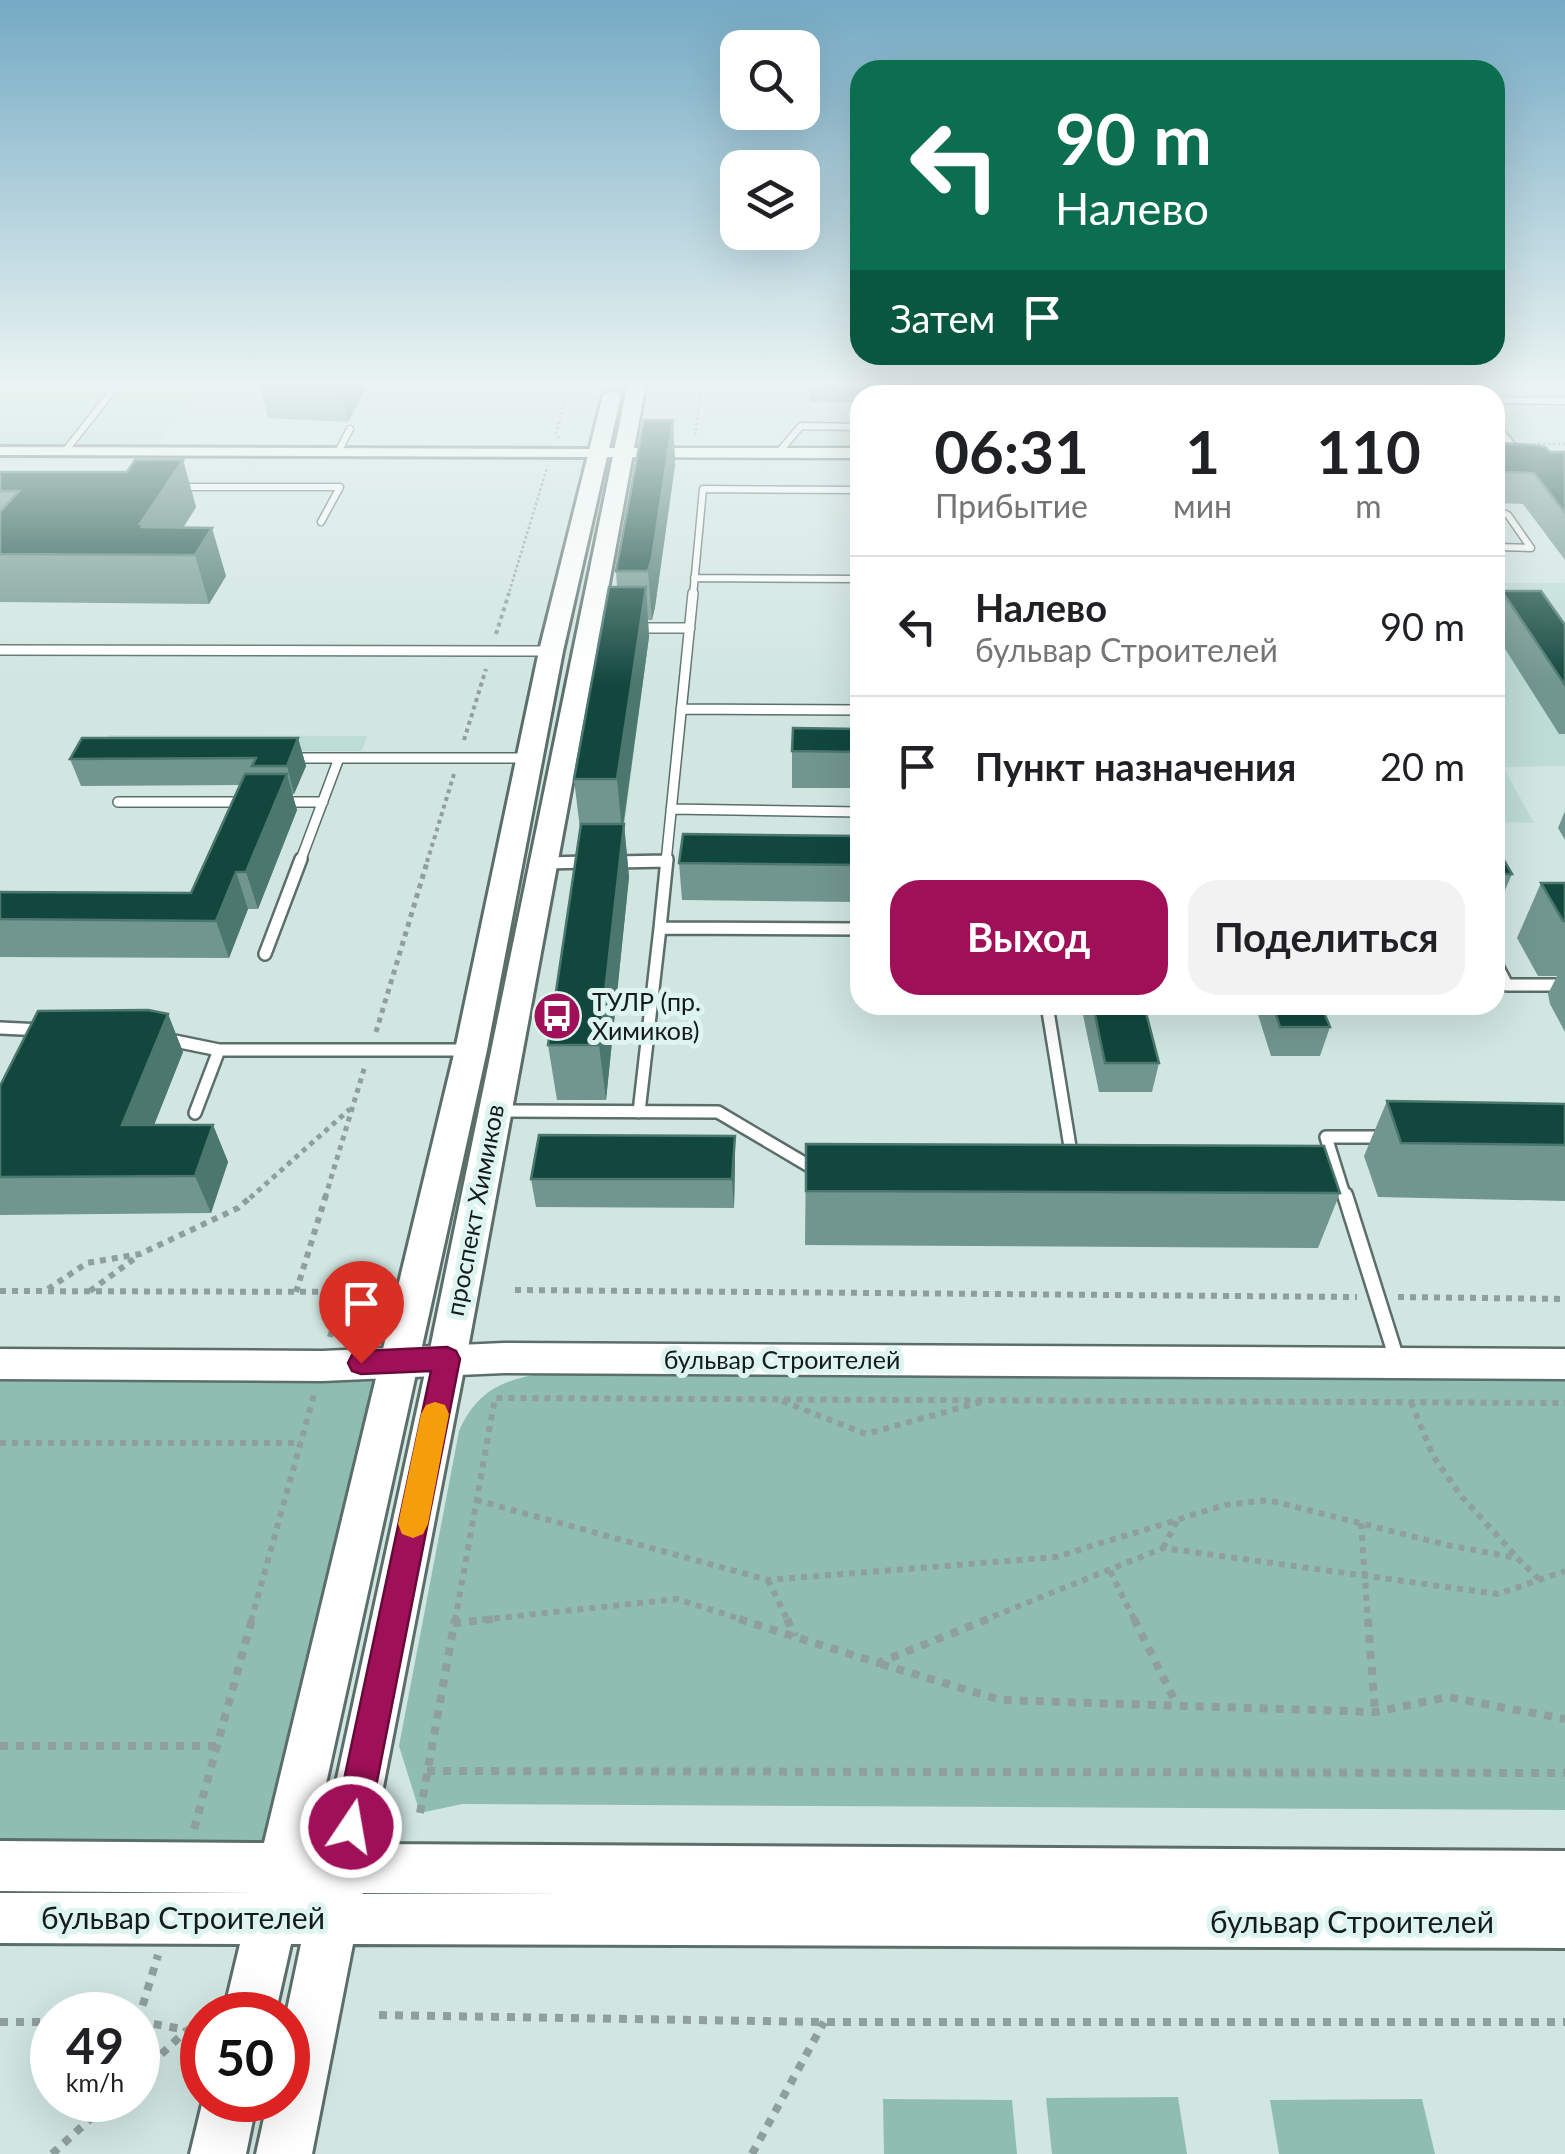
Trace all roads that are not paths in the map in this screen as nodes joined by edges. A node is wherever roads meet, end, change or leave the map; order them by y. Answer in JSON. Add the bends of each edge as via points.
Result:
{"nodes":[{"id":1,"x":602,"y":484,"type":"edge"},
{"id":2,"x":610,"y":484,"type":"edge"},
{"id":3,"x":160,"y":487,"type":"edge"},
{"id":4,"x":850,"y":490,"type":"edge"},
{"id":5,"x":1505,"y":514,"type":"edge"},
{"id":6,"x":321,"y":522,"type":"dead end"},
{"id":7,"x":1505,"y":548,"type":"edge"},
{"id":8,"x":694,"y":578,"type":"junction"},
{"id":9,"x":850,"y":579,"type":"edge"},
{"id":10,"x":623,"y":628,"type":"edge"},
{"id":11,"x":690,"y":628,"type":"junction"},
{"id":12,"x":0,"y":650,"type":"edge"},
{"id":13,"x":552,"y":651,"type":"junction"},
{"id":14,"x":681,"y":709,"type":"junction"},
{"id":15,"x":850,"y":710,"type":"edge"},
{"id":16,"x":283,"y":758,"type":"edge"},
{"id":17,"x":339,"y":758,"type":"junction"},
{"id":18,"x":530,"y":758,"type":"junction"},
{"id":19,"x":118,"y":802,"type":"dead end"},
{"id":20,"x":248,"y":802,"type":"edge"},
{"id":21,"x":267,"y":802,"type":"edge"},
{"id":22,"x":322,"y":802,"type":"junction"},
{"id":23,"x":671,"y":809,"type":"junction"},
{"id":24,"x":850,"y":812,"type":"edge"},
{"id":25,"x":667,"y":861,"type":"junction"},
{"id":26,"x":543,"y":862,"type":"junction"},
{"id":27,"x":660,"y":928,"type":"junction"},
{"id":28,"x":850,"y":929,"type":"edge"},
{"id":29,"x":265,"y":954,"type":"dead end"},
{"id":30,"x":1505,"y":983,"type":"edge"},
{"id":31,"x":1565,"y":985,"type":"edge"},
{"id":32,"x":1050,"y":1015,"type":"edge"},
{"id":33,"x":0,"y":1028,"type":"edge"},
{"id":34,"x":54,"y":1031,"type":"edge"},
{"id":35,"x":144,"y":1037,"type":"edge"},
{"id":36,"x":220,"y":1050,"type":"junction"},
{"id":37,"x":472,"y":1050,"type":"junction"},
{"id":38,"x":494,"y":1111,"type":"junction"},
{"id":39,"x":195,"y":1112,"type":"dead end"},
{"id":40,"x":638,"y":1112,"type":"junction"},
{"id":41,"x":1403,"y":1137,"type":"edge"},
{"id":42,"x":830,"y":1168,"type":"edge"},
{"id":43,"x":1055,"y":1171,"type":"edge"},
{"id":44,"x":1318,"y":1174,"type":"edge"},
{"id":45,"x":1338,"y":1175,"type":"junction"},
{"id":46,"x":447,"y":1359,"type":"junction"},
{"id":47,"x":400,"y":1360,"type":"junction"},
{"id":48,"x":1398,"y":1363,"type":"junction"},
{"id":49,"x":0,"y":1364,"type":"edge"},
{"id":50,"x":1565,"y":1364,"type":"edge"},
{"id":51,"x":0,"y":1866,"type":"edge"},
{"id":52,"x":343,"y":1866,"type":"junction"},
{"id":53,"x":284,"y":1868,"type":"junction"},
{"id":54,"x":1565,"y":1876,"type":"edge"},
{"id":55,"x":0,"y":1918,"type":"edge"},
{"id":56,"x":272,"y":1920,"type":"junction"},
{"id":57,"x":331,"y":1921,"type":"junction"},
{"id":58,"x":1565,"y":1923,"type":"edge"},
{"id":59,"x":255,"y":1992,"type":"edge"},
{"id":60,"x":225,"y":2122,"type":"edge"},
{"id":61,"x":218,"y":2154,"type":"edge"},
{"id":62,"x":284,"y":2154,"type":"edge"}],
"edges":[{"from":1,"to":13,"type":"main road","name":"проспект Химиков"},
{"from":2,"to":26,"type":"main road","name":"проспект Химиков","via":[[598,629]]},
{"from":3,"to":6,"type":"lane","via":[[340,487]]},
{"from":4,"to":8,"type":"lane","via":[[703,489]]},
{"from":5,"to":7,"type":"lane","via":[[1531,548]]},
{"from":8,"to":9,"type":"lane"},
{"from":8,"to":11,"type":"lane"},
{"from":10,"to":11,"type":"lane"},
{"from":11,"to":14,"type":"lane"},
{"from":12,"to":13,"type":"lane"},
{"from":13,"to":18,"type":"main road","name":"проспект Химиков"},
{"from":14,"to":15,"type":"lane"},
{"from":14,"to":23,"type":"lane"},
{"from":16,"to":17,"type":"lane"},
{"from":17,"to":18,"type":"lane"},
{"from":17,"to":22,"type":"lane"},
{"from":18,"to":37,"type":"main road","name":"проспект Химиков"},
{"from":19,"to":20,"type":"lane"},
{"from":21,"to":22,"type":"lane"},
{"from":22,"to":29,"type":"lane"},
{"from":23,"to":24,"type":"lane"},
{"from":23,"to":25,"type":"lane"},
{"from":25,"to":26,"type":"lane"},
{"from":25,"to":27,"type":"lane"},
{"from":26,"to":38,"type":"main road","name":"проспект Химиков"},
{"from":27,"to":28,"type":"lane"},
{"from":27,"to":40,"type":"lane"},
{"from":30,"to":31,"type":"lane"},
{"from":32,"to":43,"type":"lane","via":[[1074,1171]]},
{"from":33,"to":34,"type":"lane"},
{"from":35,"to":36,"type":"lane"},
{"from":36,"to":37,"type":"lane"},
{"from":36,"to":39,"type":"lane"},
{"from":37,"to":47,"type":"main road","name":"проспект Химиков"},
{"from":38,"to":40,"type":"lane"},
{"from":38,"to":46,"type":"main road","name":"проспект Химиков"},
{"from":40,"to":42,"type":"lane","via":[[718,1112],[811,1167]]},
{"from":41,"to":45,"type":"lane","via":[[1326,1137]]},
{"from":44,"to":45,"type":"lane"},
{"from":45,"to":48,"type":"lane"},
{"from":46,"to":47,"type":"street","name":"бульвар Строителей"},
{"from":46,"to":48,"type":"street","name":"бульвар Строителей"},
{"from":46,"to":52,"type":"main road","name":"проспект Химиков"},
{"from":47,"to":49,"type":"street","name":"бульвар Строителей","via":[[322,1366]]},
{"from":47,"to":53,"type":"main road","name":"проспект Химиков"},
{"from":48,"to":50,"type":"street","name":"бульвар Строителей"},
{"from":51,"to":53,"type":"main road","name":"бульвар Строителей"},
{"from":52,"to":53,"type":"main road","name":"бульвар Строителей"},
{"from":52,"to":54,"type":"main road","name":"бульвар Строителей"},
{"from":52,"to":57,"type":"main road","name":"проспект Химиков"},
{"from":53,"to":56,"type":"main road","name":"проспект Химиков"},
{"from":55,"to":56,"type":"main road","name":"бульвар Строителей"},
{"from":56,"to":57,"type":"main road","name":"бульвар Строителей"},
{"from":56,"to":59,"type":"main road","name":"проспект Химиков"},
{"from":57,"to":58,"type":"main road","name":"бульвар Строителей"},
{"from":57,"to":62,"type":"main road","name":"проспект Химиков"},
{"from":60,"to":61,"type":"main road"}]}
